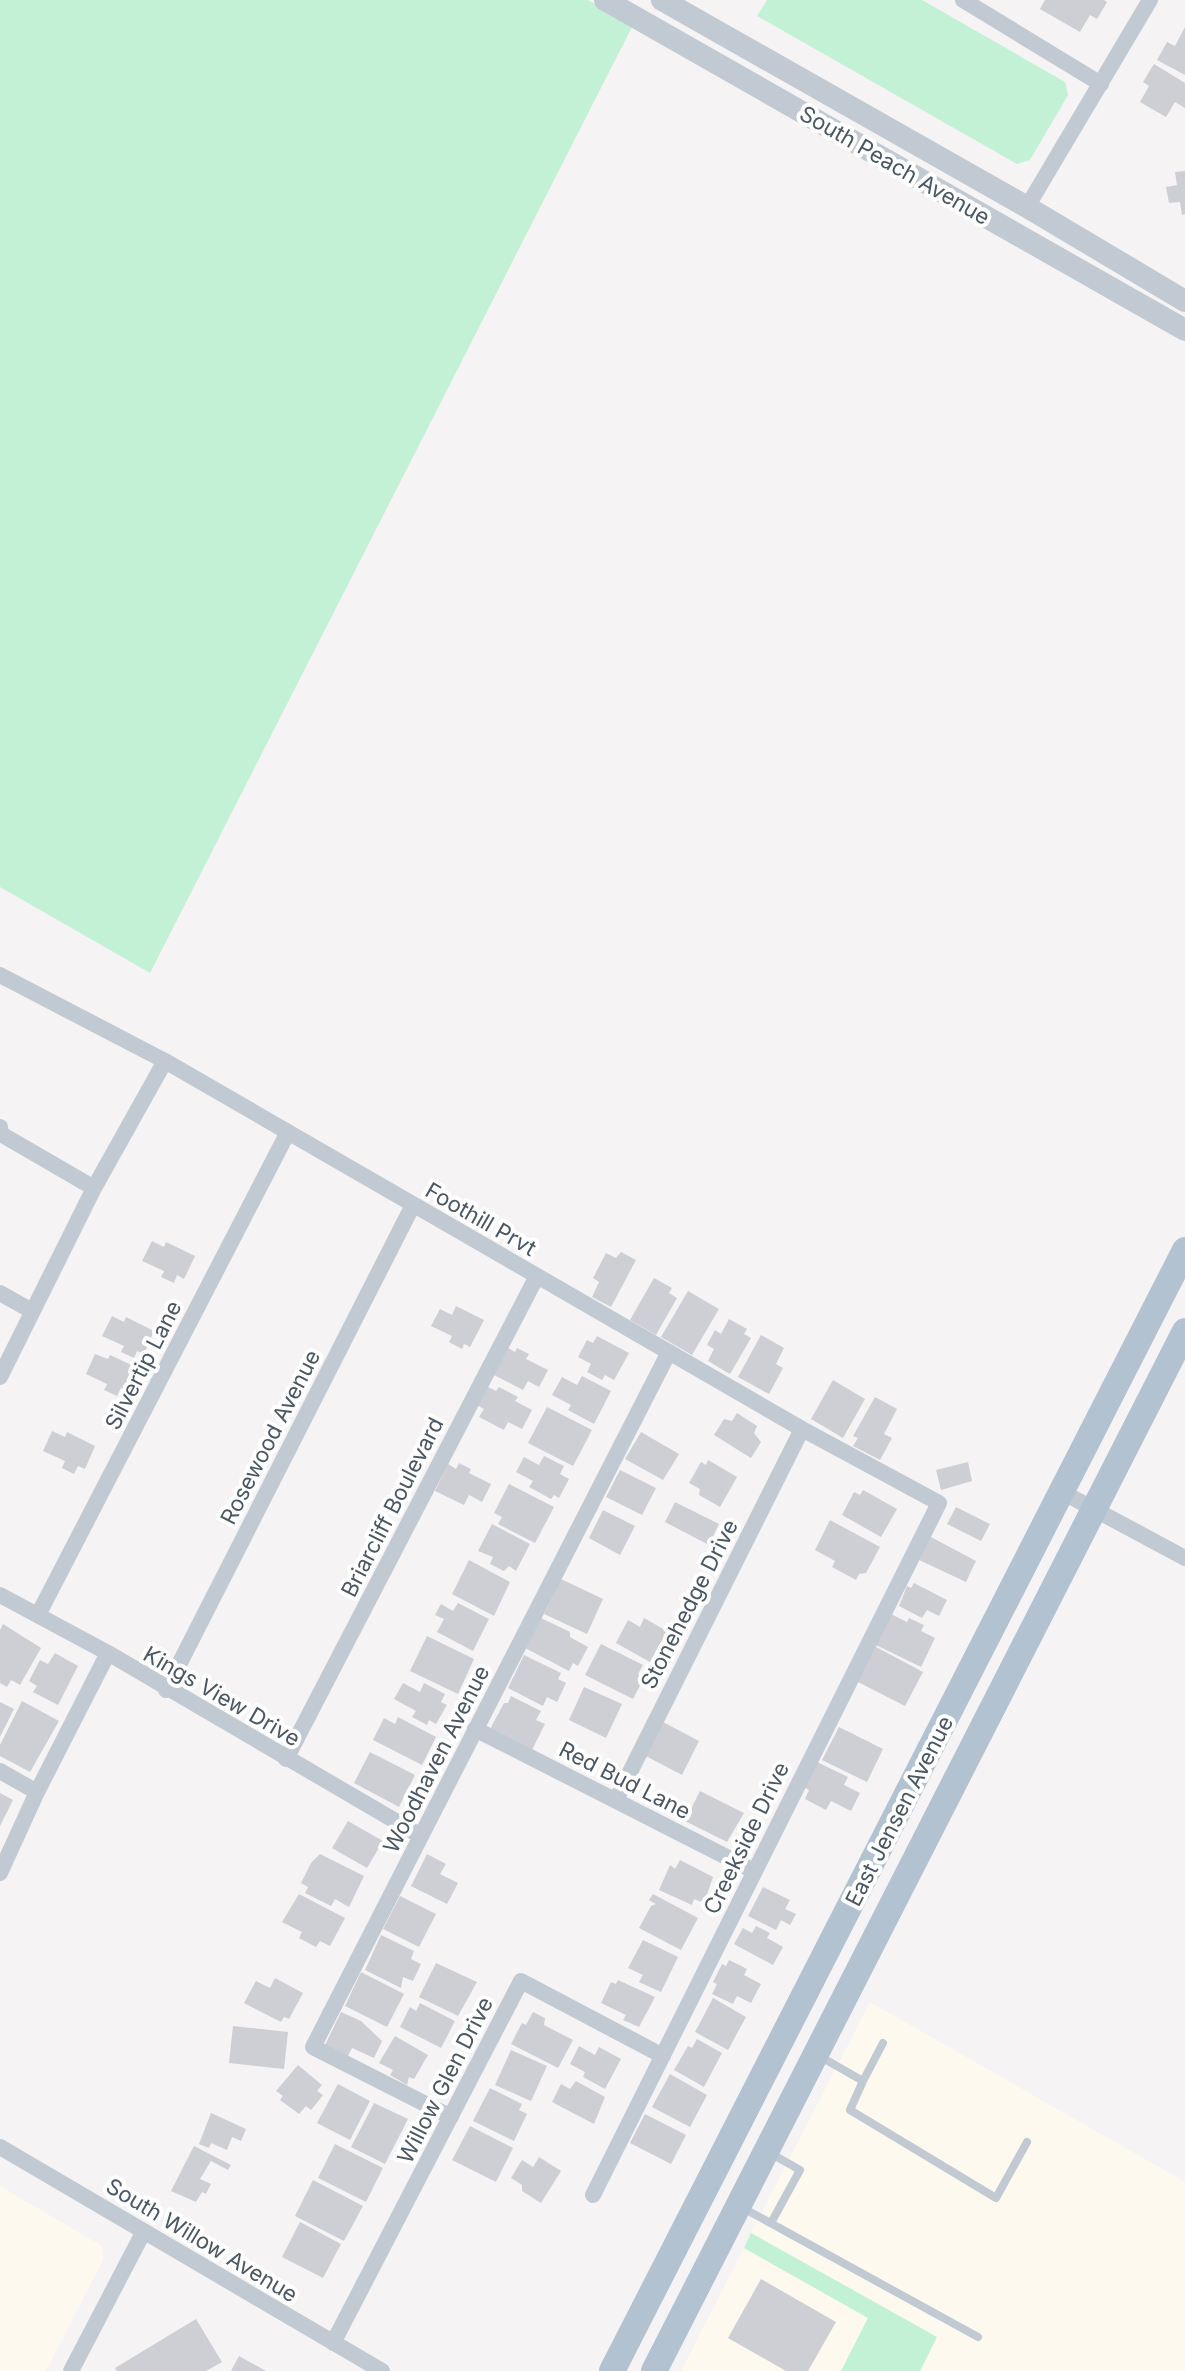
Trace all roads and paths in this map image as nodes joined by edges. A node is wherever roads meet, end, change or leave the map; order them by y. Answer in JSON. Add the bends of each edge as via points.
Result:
{"nodes":[{"id":1,"x":605,"y":0,"type":"edge"},
{"id":2,"x":662,"y":0,"type":"edge"},
{"id":3,"x":963,"y":0,"type":"edge"},
{"id":4,"x":1150,"y":0,"type":"edge"},
{"id":5,"x":632,"y":7,"type":"edge"},
{"id":6,"x":1101,"y":84,"type":"junction"},
{"id":7,"x":1027,"y":207,"type":"junction"},
{"id":8,"x":1185,"y":301,"type":"edge"},
{"id":9,"x":1185,"y":330,"type":"edge"},
{"id":10,"x":0,"y":974,"type":"edge"},
{"id":11,"x":165,"y":1061,"type":"junction"},
{"id":12,"x":0,"y":1127,"type":"edge"},
{"id":13,"x":287,"y":1134,"type":"junction"},
{"id":14,"x":94,"y":1188,"type":"junction"},
{"id":15,"x":413,"y":1205,"type":"junction"},
{"id":16,"x":1185,"y":1250,"type":"edge"},
{"id":17,"x":537,"y":1276,"type":"junction"},
{"id":18,"x":0,"y":1293,"type":"edge"},
{"id":19,"x":32,"y":1311,"type":"junction"},
{"id":20,"x":1185,"y":1331,"type":"edge"},
{"id":21,"x":669,"y":1352,"type":"junction"},
{"id":22,"x":0,"y":1377,"type":"edge"},
{"id":23,"x":802,"y":1429,"type":"junction"},
{"id":24,"x":1062,"y":1492,"type":"junction"},
{"id":25,"x":939,"y":1503,"type":"joint"},
{"id":26,"x":1096,"y":1508,"type":"junction"},
{"id":27,"x":1185,"y":1558,"type":"edge"},
{"id":28,"x":0,"y":1595,"type":"edge"},
{"id":29,"x":38,"y":1615,"type":"junction"},
{"id":30,"x":108,"y":1653,"type":"junction"},
{"id":31,"x":166,"y":1690,"type":"junction"},
{"id":32,"x":475,"y":1729,"type":"junction"},
{"id":33,"x":286,"y":1759,"type":"junction"},
{"id":34,"x":0,"y":1771,"type":"edge"},
{"id":35,"x":37,"y":1792,"type":"junction"},
{"id":36,"x":616,"y":1800,"type":"junction"},
{"id":37,"x":421,"y":1836,"type":"junction"},
{"id":38,"x":754,"y":1871,"type":"junction"},
{"id":39,"x":0,"y":1873,"type":"edge"},
{"id":40,"x":883,"y":2043,"type":"dead end"},
{"id":41,"x":816,"y":2055,"type":"junction"},
{"id":42,"x":663,"y":2056,"type":"junction"},
{"id":43,"x":863,"y":2081,"type":"junction"},
{"id":44,"x":451,"y":2117,"type":"junction"},
{"id":45,"x":1027,"y":2142,"type":"dead end"},
{"id":46,"x":0,"y":2147,"type":"edge"},
{"id":47,"x":767,"y":2151,"type":"junction"},
{"id":48,"x":593,"y":2195,"type":"dead end"},
{"id":49,"x":739,"y":2205,"type":"junction"},
{"id":50,"x":771,"y":2223,"type":"junction"},
{"id":51,"x":144,"y":2231,"type":"junction"},
{"id":52,"x":978,"y":2337,"type":"dead end"},
{"id":53,"x":333,"y":2343,"type":"junction"},
{"id":54,"x":71,"y":2371,"type":"edge"},
{"id":55,"x":382,"y":2371,"type":"edge"},
{"id":56,"x":612,"y":2371,"type":"edge"},
{"id":57,"x":654,"y":2371,"type":"edge"}],
"edges":[{"from":1,"to":5,"type":"street","name":"South Peach Avenue"},
{"from":2,"to":7,"type":"street","name":"South Peach Avenue"},
{"from":3,"to":6,"type":"street"},
{"from":4,"to":6,"type":"street"},
{"from":5,"to":9,"type":"street","name":"South Peach Avenue"},
{"from":6,"to":7,"type":"street"},
{"from":7,"to":8,"type":"street","name":"South Peach Avenue"},
{"from":10,"to":11,"type":"street","name":"Foothill Prvt"},
{"from":11,"to":13,"type":"street","name":"Foothill Prvt"},
{"from":11,"to":14,"type":"street"},
{"from":12,"to":14,"type":"street","via":[[1,1134]]},
{"from":13,"to":15,"type":"street","name":"Foothill Prvt"},
{"from":13,"to":29,"type":"street","name":"Silvertip Lane"},
{"from":14,"to":19,"type":"street"},
{"from":15,"to":17,"type":"street","name":"Foothill Prvt"},
{"from":15,"to":31,"type":"street","name":"Rosewood Avenue"},
{"from":16,"to":24,"type":"main road","name":"East Jensen Avenue"},
{"from":17,"to":21,"type":"street","name":"Foothill Prvt"},
{"from":17,"to":33,"type":"street","name":"Briarcliff Boulevard"},
{"from":18,"to":19,"type":"street"},
{"from":19,"to":22,"type":"street"},
{"from":20,"to":26,"type":"main road","name":"East Jensen Avenue"},
{"from":21,"to":23,"type":"street","name":"Foothill Prvt"},
{"from":21,"to":32,"type":"street","name":"Woodhaven Avenue"},
{"from":23,"to":25,"type":"street","name":"Foothill Prvt"},
{"from":23,"to":36,"type":"street","name":"Stonehedge Drive"},
{"from":24,"to":26,"type":"street"},
{"from":24,"to":56,"type":"main road","name":"East Jensen Avenue"},
{"from":25,"to":38,"type":"street","name":"Creekside Drive"},
{"from":26,"to":27,"type":"street"},
{"from":26,"to":41,"type":"main road","name":"East Jensen Avenue"},
{"from":28,"to":29,"type":"street","name":"Kings View Drive"},
{"from":29,"to":30,"type":"street","name":"Kings View Drive"},
{"from":30,"to":31,"type":"street","name":"Kings View Drive"},
{"from":30,"to":35,"type":"street"},
{"from":31,"to":33,"type":"street","name":"Kings View Drive"},
{"from":32,"to":36,"type":"street","name":"Red Bud Lane"},
{"from":32,"to":37,"type":"street","name":"Woodhaven Avenue"},
{"from":33,"to":37,"type":"street","name":"Kings View Drive"},
{"from":34,"to":35,"type":"street"},
{"from":35,"to":39,"type":"street"},
{"from":36,"to":38,"type":"street","name":"Red Bud Lane"},
{"from":37,"to":44,"type":"street","name":"Woodhaven Avenue","via":[[313,2047]]},
{"from":38,"to":42,"type":"street","name":"Creekside Drive"},
{"from":40,"to":43,"type":"lane"},
{"from":41,"to":43,"type":"lane"},
{"from":41,"to":47,"type":"main road","name":"East Jensen Avenue"},
{"from":42,"to":44,"type":"street","name":"Willow Glen Drive","via":[[521,1981]]},
{"from":42,"to":48,"type":"street","name":"Creekside Drive"},
{"from":43,"to":45,"type":"lane","via":[[850,2110],[996,2198]]},
{"from":44,"to":53,"type":"street","name":"Willow Glen Drive"},
{"from":46,"to":51,"type":"street","name":"South Willow Avenue"},
{"from":47,"to":49,"type":"main road","name":"East Jensen Avenue"},
{"from":47,"to":50,"type":"lane","via":[[800,2170]]},
{"from":49,"to":50,"type":"lane"},
{"from":49,"to":57,"type":"main road","name":"East Jensen Avenue"},
{"from":50,"to":52,"type":"lane"},
{"from":51,"to":53,"type":"street","name":"South Willow Avenue"},
{"from":51,"to":54,"type":"street"},
{"from":53,"to":55,"type":"street","name":"South Willow Avenue"}]}
